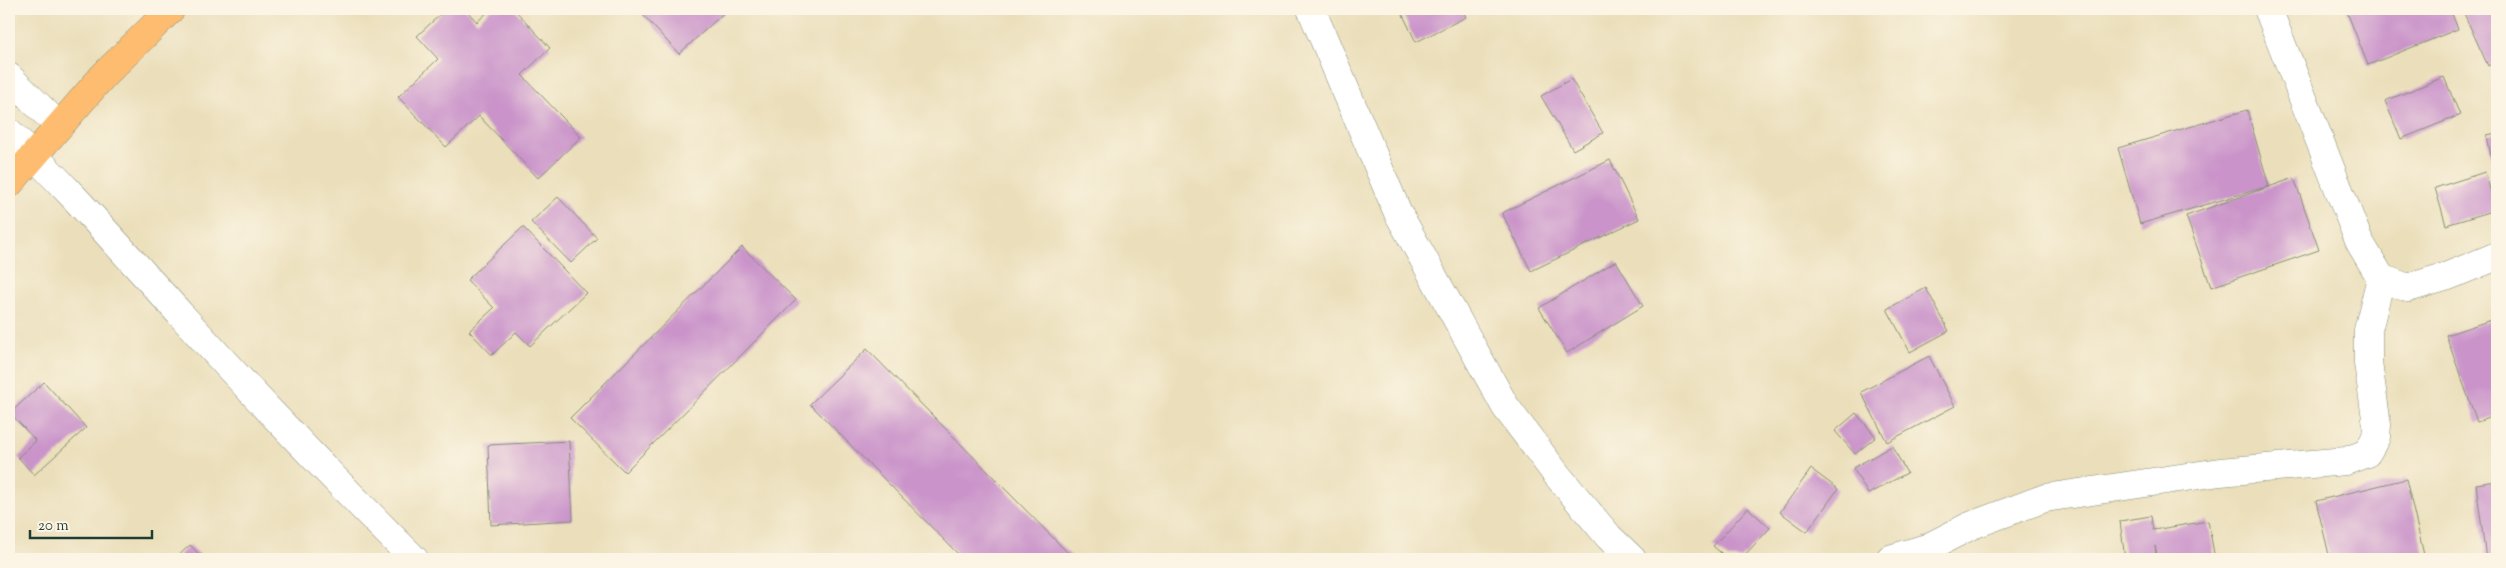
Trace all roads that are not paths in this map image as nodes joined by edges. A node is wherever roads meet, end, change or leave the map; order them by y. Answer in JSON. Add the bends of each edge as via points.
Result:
{"nodes":[{"id":1,"x":171,"y":9,"type":"edge"},
{"id":2,"x":1311,"y":9,"type":"edge"},
{"id":3,"x":2268,"y":9,"type":"edge"},
{"id":4,"x":9,"y":77,"type":"edge"},
{"id":5,"x":59,"y":126,"type":"junction"},
{"id":6,"x":9,"y":132,"type":"edge"},
{"id":7,"x":33,"y":155,"type":"junction"},
{"id":8,"x":9,"y":184,"type":"edge"},
{"id":9,"x":2497,"y":256,"type":"edge"},
{"id":10,"x":2381,"y":278,"type":"junction"},
{"id":11,"x":414,"y":559,"type":"edge"},
{"id":12,"x":1632,"y":559,"type":"edge"},
{"id":13,"x":1890,"y":559,"type":"edge"}],
"edges":[{"from":1,"to":5,"type":"highway","via":[[103,76]]},
{"from":2,"to":12,"type":"street","via":[[1398,213],[1505,406],[1557,475],[1609,537]]},
{"from":3,"to":10,"type":"street","via":[[2359,241]]},
{"from":4,"to":5,"type":"street"},
{"from":5,"to":7,"type":"highway"},
{"from":6,"to":7,"type":"street"},
{"from":7,"to":8,"type":"highway"},
{"from":7,"to":11,"type":"street","via":[[182,317]]},
{"from":9,"to":10,"type":"street","via":[[2408,288]]},
{"from":10,"to":13,"type":"street","via":[[2368,330],[2368,363],[2377,425],[2376,437],[2367,453],[2346,461],[2220,472],[2045,498],[1970,526],[1927,548]]}]}
